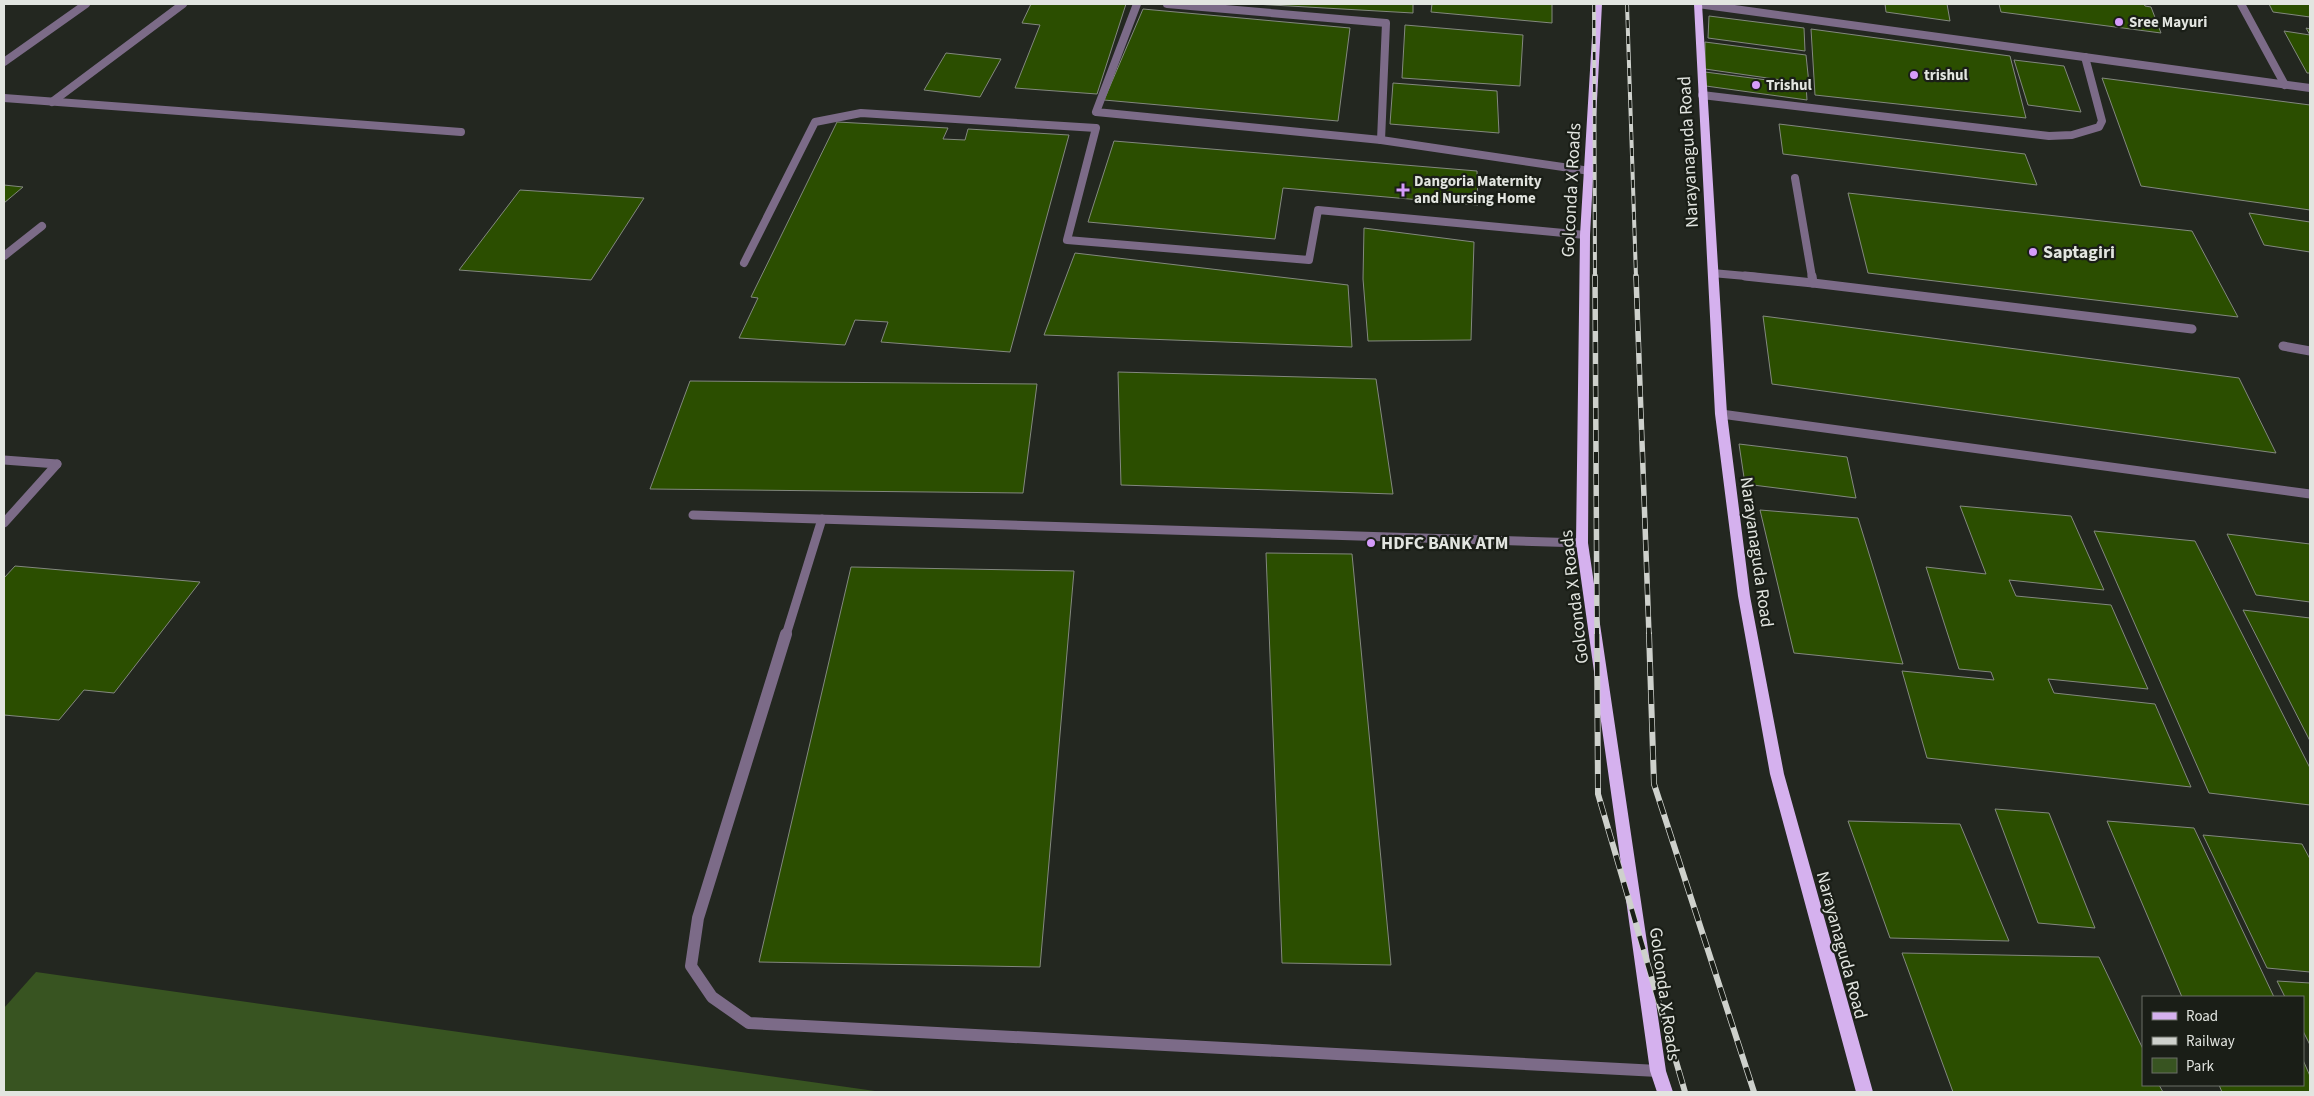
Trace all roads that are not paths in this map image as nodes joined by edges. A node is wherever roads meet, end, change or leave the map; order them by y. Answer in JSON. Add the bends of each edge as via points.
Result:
{"nodes":[{"id":1,"x":86,"y":4,"type":"edge"},
{"id":2,"x":183,"y":4,"type":"edge"},
{"id":3,"x":1137,"y":4,"type":"edge"},
{"id":4,"x":1167,"y":4,"type":"edge"},
{"id":5,"x":1598,"y":4,"type":"edge"},
{"id":6,"x":1698,"y":4,"type":"edge"},
{"id":7,"x":2241,"y":4,"type":"edge"},
{"id":8,"x":2084,"y":57,"type":"junction"},
{"id":9,"x":4,"y":62,"type":"edge"},
{"id":10,"x":2285,"y":85,"type":"junction"},
{"id":11,"x":2310,"y":88,"type":"edge"},
{"id":12,"x":1702,"y":95,"type":"junction"},
{"id":13,"x":4,"y":98,"type":"edge"},
{"id":14,"x":52,"y":102,"type":"junction"},
{"id":15,"x":461,"y":132,"type":"dead end"},
{"id":16,"x":1381,"y":140,"type":"junction"},
{"id":17,"x":1590,"y":171,"type":"junction"},
{"id":18,"x":1795,"y":178,"type":"dead end"},
{"id":19,"x":42,"y":226,"type":"dead end"},
{"id":20,"x":1585,"y":235,"type":"junction"},
{"id":21,"x":4,"y":256,"type":"edge"},
{"id":22,"x":744,"y":263,"type":"dead end"},
{"id":23,"x":1712,"y":273,"type":"junction"},
{"id":24,"x":1813,"y":283,"type":"junction"},
{"id":25,"x":2192,"y":329,"type":"dead end"},
{"id":26,"x":2283,"y":346,"type":"dead end"},
{"id":27,"x":2310,"y":351,"type":"edge"},
{"id":28,"x":1721,"y":414,"type":"junction"},
{"id":29,"x":4,"y":460,"type":"edge"},
{"id":30,"x":2310,"y":494,"type":"edge"},
{"id":31,"x":693,"y":515,"type":"dead end"},
{"id":32,"x":822,"y":519,"type":"junction"},
{"id":33,"x":4,"y":523,"type":"edge"},
{"id":34,"x":1582,"y":543,"type":"junction"},
{"id":35,"x":1658,"y":1071,"type":"junction"},
{"id":36,"x":1664,"y":1092,"type":"edge"},
{"id":37,"x":1865,"y":1092,"type":"edge"}],
"edges":[{"from":1,"to":9,"type":"street"},
{"from":2,"to":14,"type":"street"},
{"from":3,"to":16,"type":"street","via":[[1096,112]]},
{"from":4,"to":16,"type":"street","via":[[1386,23]]},
{"from":5,"to":17,"type":"main road","name":"Golconda X Roads"},
{"from":6,"to":8,"type":"street"},
{"from":6,"to":12,"type":"main road","name":"Narayanaguda Road"},
{"from":7,"to":10,"type":"street"},
{"from":8,"to":10,"type":"street"},
{"from":8,"to":12,"type":"street","via":[[2102,121],[2099,127],[2072,135],[2049,136]]},
{"from":10,"to":11,"type":"street"},
{"from":12,"to":23,"type":"main road","name":"Narayanaguda Road"},
{"from":13,"to":14,"type":"street"},
{"from":14,"to":15,"type":"street"},
{"from":16,"to":17,"type":"street"},
{"from":17,"to":20,"type":"main road","name":"Golconda X Roads"},
{"from":18,"to":24,"type":"street"},
{"from":19,"to":21,"type":"street"},
{"from":20,"to":22,"type":"street","via":[[1318,210],[1309,260],[1067,240],[1096,128],[861,113],[815,122]]},
{"from":20,"to":34,"type":"main road","name":"Golconda X Roads"},
{"from":23,"to":24,"type":"street"},
{"from":23,"to":28,"type":"main road","name":"Narayanaguda Road"},
{"from":24,"to":25,"type":"street"},
{"from":26,"to":27,"type":"street"},
{"from":28,"to":30,"type":"street"},
{"from":28,"to":37,"type":"main road","name":"Narayanaguda Road","via":[[1744,596],[1776,774]]},
{"from":29,"to":33,"type":"street","via":[[56,464]]},
{"from":31,"to":32,"type":"street"},
{"from":32,"to":34,"type":"street"},
{"from":32,"to":35,"type":"street","via":[[698,918],[693,947],[691,966],[712,997],[749,1023]]},
{"from":34,"to":35,"type":"main road","name":"Golconda X Roads"},
{"from":35,"to":36,"type":"main road","name":"Golconda X Roads"}]}
